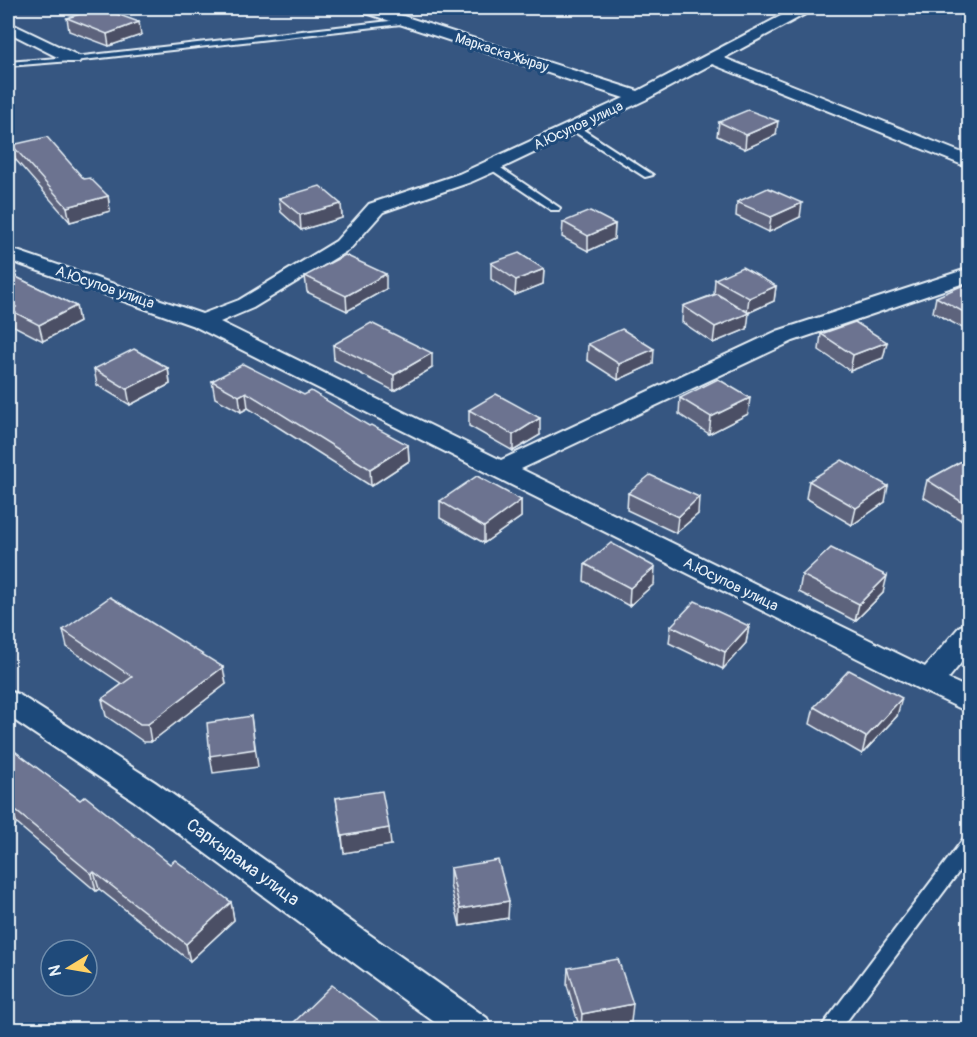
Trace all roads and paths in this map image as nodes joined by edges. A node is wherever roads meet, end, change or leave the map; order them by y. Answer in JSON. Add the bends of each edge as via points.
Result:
{"nodes":[{"id":1,"x":364,"y":8,"type":"edge"},
{"id":2,"x":777,"y":8,"type":"edge"},
{"id":3,"x":800,"y":10,"type":"edge"},
{"id":4,"x":407,"y":21,"type":"junction"},
{"id":5,"x":8,"y":26,"type":"edge"},
{"id":6,"x":711,"y":58,"type":"junction"},
{"id":7,"x":73,"y":59,"type":"junction"},
{"id":8,"x":8,"y":64,"type":"edge"},
{"id":9,"x":639,"y":97,"type":"junction"},
{"id":10,"x":573,"y":127,"type":"junction"},
{"id":11,"x":969,"y":163,"type":"edge"},
{"id":12,"x":492,"y":166,"type":"junction"},
{"id":13,"x":648,"y":175,"type":"dead end"},
{"id":14,"x":555,"y":208,"type":"dead end"},
{"id":15,"x":8,"y":254,"type":"edge"},
{"id":16,"x":969,"y":274,"type":"edge"},
{"id":17,"x":202,"y":321,"type":"junction"},
{"id":18,"x":501,"y":469,"type":"junction"},
{"id":19,"x":969,"y":633,"type":"edge"},
{"id":20,"x":929,"y":682,"type":"junction"},
{"id":21,"x":8,"y":702,"type":"edge"},
{"id":22,"x":969,"y":702,"type":"edge"},
{"id":23,"x":969,"y":843,"type":"edge"},
{"id":24,"x":474,"y":1029,"type":"edge"},
{"id":25,"x":828,"y":1029,"type":"edge"}],
"edges":[{"from":1,"to":4,"type":"street","name":"Маркаска Жырау"},
{"from":2,"to":3,"type":"street"},
{"from":3,"to":6,"type":"street","name":"А.Юсупов улица"},
{"from":4,"to":7,"type":"lane"},
{"from":4,"to":9,"type":"street","name":"Маркаска Жырау"},
{"from":5,"to":7,"type":"street"},
{"from":6,"to":9,"type":"street","name":"А.Юсупов улица"},
{"from":6,"to":11,"type":"street"},
{"from":7,"to":8,"type":"lane"},
{"from":9,"to":10,"type":"street","name":"А.Юсупов улица"},
{"from":10,"to":12,"type":"street","name":"А.Юсупов улица"},
{"from":10,"to":13,"type":"lane"},
{"from":12,"to":14,"type":"lane"},
{"from":12,"to":17,"type":"street","name":"А.Юсупов улица","via":[[376,208],[343,245],[246,304]]},
{"from":15,"to":17,"type":"street","name":"А.Юсупов улица"},
{"from":16,"to":18,"type":"street","via":[[785,336]]},
{"from":17,"to":18,"type":"street","name":"А.Юсупов улица"},
{"from":18,"to":20,"type":"street","name":"А.Юсупов улица"},
{"from":19,"to":20,"type":"street"},
{"from":20,"to":22,"type":"street","name":"А.Юсупов улица"},
{"from":21,"to":24,"type":"street","name":"Саркырама улица","via":[[144,791]]},
{"from":23,"to":25,"type":"lane"}]}
